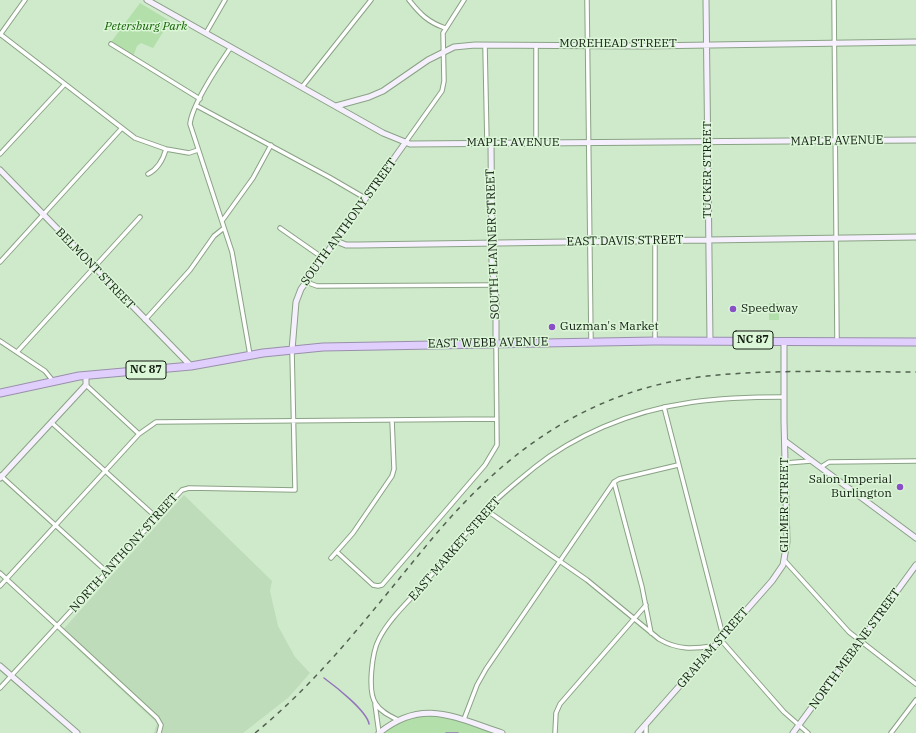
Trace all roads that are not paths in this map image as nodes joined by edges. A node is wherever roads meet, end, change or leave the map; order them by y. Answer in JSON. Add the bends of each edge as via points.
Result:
{"nodes":[{"id":1,"x":25,"y":0,"type":"edge"},
{"id":2,"x":147,"y":0,"type":"edge"},
{"id":3,"x":224,"y":0,"type":"edge"},
{"id":4,"x":371,"y":0,"type":"edge"},
{"id":5,"x":409,"y":0,"type":"edge"},
{"id":6,"x":464,"y":0,"type":"edge"},
{"id":7,"x":587,"y":0,"type":"edge"},
{"id":8,"x":706,"y":0,"type":"edge"},
{"id":9,"x":834,"y":0,"type":"edge"},
{"id":10,"x":445,"y":28,"type":"junction"},
{"id":11,"x":206,"y":33,"type":"junction"},
{"id":12,"x":0,"y":34,"type":"edge"},
{"id":13,"x":835,"y":42,"type":"junction"},
{"id":14,"x":916,"y":42,"type":"edge"},
{"id":15,"x":708,"y":43,"type":"junction"},
{"id":16,"x":111,"y":44,"type":"dead end"},
{"id":17,"x":536,"y":45,"type":"junction"},
{"id":18,"x":587,"y":45,"type":"junction"},
{"id":19,"x":485,"y":46,"type":"junction"},
{"id":20,"x":231,"y":47,"type":"junction"},
{"id":21,"x":442,"y":53,"type":"junction"},
{"id":22,"x":64,"y":84,"type":"junction"},
{"id":23,"x":302,"y":87,"type":"junction"},
{"id":24,"x":200,"y":99,"type":"junction"},
{"id":25,"x":197,"y":106,"type":"junction"},
{"id":26,"x":336,"y":106,"type":"junction"},
{"id":27,"x":121,"y":129,"type":"junction"},
{"id":28,"x":836,"y":140,"type":"junction"},
{"id":29,"x":916,"y":140,"type":"edge"},
{"id":30,"x":708,"y":142,"type":"junction"},
{"id":31,"x":405,"y":143,"type":"junction"},
{"id":32,"x":536,"y":143,"type":"junction"},
{"id":33,"x":590,"y":143,"type":"junction"},
{"id":34,"x":489,"y":144,"type":"junction"},
{"id":35,"x":271,"y":145,"type":"junction"},
{"id":36,"x":166,"y":149,"type":"junction"},
{"id":37,"x":198,"y":150,"type":"junction"},
{"id":38,"x":0,"y":154,"type":"edge"},
{"id":39,"x":0,"y":170,"type":"edge"},
{"id":40,"x":148,"y":174,"type":"dead end"},
{"id":41,"x":365,"y":198,"type":"junction"},
{"id":42,"x":43,"y":215,"type":"junction"},
{"id":43,"x":140,"y":217,"type":"dead end"},
{"id":44,"x":222,"y":221,"type":"junction"},
{"id":45,"x":224,"y":228,"type":"junction"},
{"id":46,"x":280,"y":228,"type":"dead end"},
{"id":47,"x":916,"y":237,"type":"edge"},
{"id":48,"x":836,"y":239,"type":"junction"},
{"id":49,"x":708,"y":240,"type":"junction"},
{"id":50,"x":655,"y":241,"type":"junction"},
{"id":51,"x":336,"y":242,"type":"junction"},
{"id":52,"x":590,"y":242,"type":"junction"},
{"id":53,"x":492,"y":243,"type":"junction"},
{"id":54,"x":323,"y":258,"type":"junction"},
{"id":55,"x":0,"y":262,"type":"edge"},
{"id":56,"x":94,"y":268,"type":"junction"},
{"id":57,"x":306,"y":282,"type":"junction"},
{"id":58,"x":495,"y":285,"type":"junction"},
{"id":59,"x":145,"y":320,"type":"junction"},
{"id":60,"x":710,"y":340,"type":"junction"},
{"id":61,"x":837,"y":340,"type":"junction"},
{"id":62,"x":0,"y":341,"type":"edge"},
{"id":63,"x":655,"y":341,"type":"junction"},
{"id":64,"x":784,"y":341,"type":"junction"},
{"id":65,"x":591,"y":342,"type":"junction"},
{"id":66,"x":916,"y":342,"type":"edge"},
{"id":67,"x":496,"y":343,"type":"junction"},
{"id":68,"x":292,"y":350,"type":"junction"},
{"id":69,"x":17,"y":352,"type":"junction"},
{"id":70,"x":250,"y":355,"type":"junction"},
{"id":71,"x":191,"y":366,"type":"junction"},
{"id":72,"x":86,"y":376,"type":"junction"},
{"id":73,"x":53,"y":381,"type":"junction"},
{"id":74,"x":86,"y":385,"type":"junction"},
{"id":75,"x":0,"y":393,"type":"edge"},
{"id":76,"x":784,"y":397,"type":"junction"},
{"id":77,"x":664,"y":407,"type":"junction"},
{"id":78,"x":496,"y":419,"type":"junction"},
{"id":79,"x":392,"y":420,"type":"junction"},
{"id":80,"x":294,"y":422,"type":"junction"},
{"id":81,"x":52,"y":423,"type":"junction"},
{"id":82,"x":139,"y":434,"type":"junction"},
{"id":83,"x":785,"y":441,"type":"junction"},
{"id":84,"x":811,"y":461,"type":"junction"},
{"id":85,"x":916,"y":461,"type":"edge"},
{"id":86,"x":786,"y":463,"type":"junction"},
{"id":87,"x":678,"y":465,"type":"junction"},
{"id":88,"x":821,"y":467,"type":"junction"},
{"id":89,"x":105,"y":472,"type":"junction"},
{"id":90,"x":0,"y":477,"type":"edge"},
{"id":91,"x":614,"y":482,"type":"junction"},
{"id":92,"x":486,"y":510,"type":"junction"},
{"id":93,"x":156,"y":518,"type":"junction"},
{"id":94,"x":55,"y":525,"type":"junction"},
{"id":95,"x":916,"y":538,"type":"edge"},
{"id":96,"x":337,"y":552,"type":"junction"},
{"id":97,"x":330,"y":558,"type":"dead end"},
{"id":98,"x":785,"y":561,"type":"junction"},
{"id":99,"x":560,"y":562,"type":"junction"},
{"id":100,"x":916,"y":565,"type":"edge"},
{"id":101,"x":107,"y":572,"type":"junction"},
{"id":102,"x":0,"y":573,"type":"edge"},
{"id":103,"x":6,"y":579,"type":"junction"},
{"id":104,"x":0,"y":586,"type":"edge"},
{"id":105,"x":646,"y":605,"type":"junction"},
{"id":106,"x":633,"y":618,"type":"junction"},
{"id":107,"x":57,"y":626,"type":"junction"},
{"id":108,"x":651,"y":633,"type":"junction"},
{"id":109,"x":722,"y":637,"type":"junction"},
{"id":110,"x":860,"y":642,"type":"junction"},
{"id":111,"x":713,"y":646,"type":"junction"},
{"id":112,"x":0,"y":666,"type":"edge"},
{"id":113,"x":12,"y":676,"type":"junction"},
{"id":114,"x":916,"y":684,"type":"edge"},
{"id":115,"x":0,"y":688,"type":"edge"},
{"id":116,"x":916,"y":700,"type":"edge"},
{"id":117,"x":375,"y":703,"type":"junction"},
{"id":118,"x":464,"y":719,"type":"junction"},
{"id":119,"x":398,"y":720,"type":"junction"},
{"id":120,"x":646,"y":726,"type":"junction"},
{"id":121,"x":799,"y":726,"type":"junction"},
{"id":122,"x":77,"y":733,"type":"edge"},
{"id":123,"x":159,"y":733,"type":"edge"},
{"id":124,"x":379,"y":733,"type":"edge"},
{"id":125,"x":502,"y":733,"type":"edge"},
{"id":126,"x":555,"y":733,"type":"edge"},
{"id":127,"x":638,"y":733,"type":"edge"},
{"id":128,"x":646,"y":733,"type":"edge"},
{"id":129,"x":793,"y":733,"type":"edge"},
{"id":130,"x":808,"y":733,"type":"edge"},
{"id":131,"x":891,"y":733,"type":"edge"}],
"edges":[{"from":1,"to":12,"type":"street"},
{"from":2,"to":11,"type":"street","name":"MAPLE AVENUE"},
{"from":3,"to":11,"type":"street"},
{"from":4,"to":23,"type":"street"},
{"from":5,"to":10,"type":"street","via":[[431,23]]},
{"from":6,"to":10,"type":"street"},
{"from":7,"to":18,"type":"street"},
{"from":8,"to":15,"type":"street","name":"TUCKER STREET"},
{"from":9,"to":13,"type":"street"},
{"from":10,"to":21,"type":"street"},
{"from":11,"to":20,"type":"street","name":"MAPLE AVENUE"},
{"from":12,"to":22,"type":"street"},
{"from":13,"to":14,"type":"street","name":"MOREHEAD STREET"},
{"from":13,"to":15,"type":"street","name":"MOREHEAD STREET"},
{"from":13,"to":28,"type":"street"},
{"from":15,"to":18,"type":"street","name":"MOREHEAD STREET"},
{"from":15,"to":30,"type":"street","name":"TUCKER STREET"},
{"from":16,"to":24,"type":"street"},
{"from":17,"to":18,"type":"street","name":"MOREHEAD STREET"},
{"from":17,"to":19,"type":"street","name":"MOREHEAD STREET"},
{"from":17,"to":32,"type":"street"},
{"from":18,"to":33,"type":"street"},
{"from":19,"to":21,"type":"street","name":"MOREHEAD STREET","via":[[454,47]]},
{"from":19,"to":34,"type":"street","name":"SOUTH FLANNER STREET"},
{"from":20,"to":23,"type":"street","name":"MAPLE AVENUE"},
{"from":20,"to":24,"type":"street"},
{"from":21,"to":26,"type":"street","name":"MOREHEAD STREET","via":[[383,91]]},
{"from":21,"to":31,"type":"street","via":[[442,91]]},
{"from":22,"to":27,"type":"street"},
{"from":22,"to":38,"type":"street"},
{"from":23,"to":26,"type":"street","name":"MAPLE AVENUE"},
{"from":24,"to":25,"type":"street"},
{"from":25,"to":35,"type":"street"},
{"from":25,"to":37,"type":"street","via":[[190,124]]},
{"from":26,"to":31,"type":"street","name":"MAPLE AVENUE"},
{"from":27,"to":36,"type":"street","via":[[145,142]]},
{"from":27,"to":42,"type":"street"},
{"from":28,"to":29,"type":"street","name":"MAPLE AVENUE"},
{"from":28,"to":30,"type":"street","name":"MAPLE AVENUE"},
{"from":28,"to":48,"type":"street"},
{"from":30,"to":33,"type":"street","name":"MAPLE AVENUE"},
{"from":30,"to":49,"type":"street","name":"TUCKER STREET"},
{"from":31,"to":34,"type":"street","name":"MAPLE AVENUE"},
{"from":31,"to":41,"type":"street","name":"SOUTH ANTHONY STREET"},
{"from":32,"to":33,"type":"street","name":"MAPLE AVENUE"},
{"from":32,"to":34,"type":"street","name":"MAPLE AVENUE"},
{"from":33,"to":52,"type":"street"},
{"from":34,"to":53,"type":"street","name":"SOUTH FLANNER STREET"},
{"from":35,"to":41,"type":"street"},
{"from":35,"to":44,"type":"street","via":[[253,178]]},
{"from":36,"to":37,"type":"street","via":[[189,153]]},
{"from":36,"to":40,"type":"street","via":[[164,158],[154,171]]},
{"from":37,"to":44,"type":"street"},
{"from":39,"to":42,"type":"street","name":"BELMONT STREET"},
{"from":41,"to":51,"type":"street","name":"SOUTH ANTHONY STREET"},
{"from":42,"to":55,"type":"street"},
{"from":42,"to":56,"type":"street","name":"BELMONT STREET"},
{"from":43,"to":56,"type":"street"},
{"from":44,"to":45,"type":"street"},
{"from":45,"to":59,"type":"street","via":[[214,236],[190,270]]},
{"from":45,"to":70,"type":"street","via":[[232,252]]},
{"from":46,"to":54,"type":"street"},
{"from":47,"to":48,"type":"street","name":"EAST DAVIS STREET"},
{"from":48,"to":49,"type":"street","name":"EAST DAVIS STREET"},
{"from":48,"to":61,"type":"street"},
{"from":49,"to":50,"type":"street","name":"EAST DAVIS STREET"},
{"from":49,"to":60,"type":"street","name":"TUCKER STREET"},
{"from":50,"to":52,"type":"street","name":"EAST DAVIS STREET"},
{"from":50,"to":63,"type":"street"},
{"from":51,"to":53,"type":"street","name":"EAST DAVIS STREET","via":[[346,245]]},
{"from":51,"to":54,"type":"street","name":"SOUTH ANTHONY STREET"},
{"from":52,"to":53,"type":"street","name":"EAST DAVIS STREET"},
{"from":52,"to":65,"type":"street"},
{"from":53,"to":58,"type":"street","name":"SOUTH FLANNER STREET"},
{"from":54,"to":57,"type":"street","name":"SOUTH ANTHONY STREET"},
{"from":56,"to":59,"type":"street","name":"BELMONT STREET"},
{"from":56,"to":69,"type":"street"},
{"from":57,"to":58,"type":"street","via":[[317,286]]},
{"from":57,"to":68,"type":"street","name":"SOUTH ANTHONY STREET","via":[[296,302]]},
{"from":58,"to":67,"type":"street","name":"SOUTH FLANNER STREET"},
{"from":59,"to":71,"type":"street","name":"BELMONT STREET"},
{"from":60,"to":63,"type":"highway","name":"EAST WEBB AVENUE","number":"NC 87"},
{"from":60,"to":64,"type":"highway","name":"EAST WEBB AVENUE","number":"NC 87"},
{"from":61,"to":64,"type":"highway","name":"EAST WEBB AVENUE","number":"NC 87"},
{"from":61,"to":66,"type":"highway","name":"EAST WEBB AVENUE","number":"NC 87"},
{"from":62,"to":69,"type":"street"},
{"from":63,"to":65,"type":"highway","name":"EAST WEBB AVENUE","number":"NC 87"},
{"from":64,"to":76,"type":"street","name":"GILMER STREET"},
{"from":65,"to":67,"type":"highway","name":"EAST WEBB AVENUE","number":"NC 87"},
{"from":67,"to":68,"type":"highway","name":"EAST WEBB AVENUE","number":"NC 87","via":[[356,345]]},
{"from":67,"to":78,"type":"street"},
{"from":68,"to":70,"type":"highway","name":"EAST WEBB AVENUE","number":"NC 87"},
{"from":68,"to":80,"type":"street","name":"NORTH ANTHONY STREET"},
{"from":69,"to":73,"type":"street","via":[[45,371]]},
{"from":70,"to":71,"type":"highway","name":"EAST WEBB AVENUE","number":"NC 87"},
{"from":71,"to":72,"type":"highway","name":"EAST WEBB AVENUE","number":"NC 87"},
{"from":72,"to":73,"type":"highway","name":"EAST WEBB AVENUE","number":"NC 87"},
{"from":72,"to":74,"type":"street"},
{"from":73,"to":75,"type":"highway","name":"EAST WEBB AVENUE","number":"NC 87"},
{"from":74,"to":81,"type":"street"},
{"from":74,"to":82,"type":"street"},
{"from":76,"to":77,"type":"street","name":"EAST MARKET STREET","via":[[725,397]]},
{"from":76,"to":83,"type":"street","name":"GILMER STREET"},
{"from":77,"to":87,"type":"street"},
{"from":77,"to":92,"type":"street","name":"EAST MARKET STREET","via":[[602,428],[560,450],[537,466]]},
{"from":78,"to":79,"type":"street"},
{"from":78,"to":96,"type":"street","via":[[496,449],[380,586],[373,585]]},
{"from":79,"to":80,"type":"street"},
{"from":79,"to":96,"type":"street","via":[[393,474]]},
{"from":80,"to":82,"type":"street","via":[[156,422]]},
{"from":80,"to":93,"type":"street","name":"NORTH ANTHONY STREET","via":[[295,490],[186,488]]},
{"from":81,"to":89,"type":"street"},
{"from":81,"to":90,"type":"street"},
{"from":82,"to":89,"type":"street"},
{"from":83,"to":84,"type":"street"},
{"from":83,"to":86,"type":"street","name":"GILMER STREET"},
{"from":84,"to":86,"type":"street"},
{"from":84,"to":88,"type":"street"},
{"from":85,"to":88,"type":"street","via":[[829,462]]},
{"from":86,"to":98,"type":"street","name":"GILMER STREET"},
{"from":87,"to":91,"type":"street"},
{"from":87,"to":109,"type":"street"},
{"from":88,"to":95,"type":"street"},
{"from":89,"to":93,"type":"street"},
{"from":89,"to":94,"type":"street"},
{"from":90,"to":94,"type":"street"},
{"from":91,"to":99,"type":"street"},
{"from":91,"to":105,"type":"street"},
{"from":92,"to":99,"type":"street"},
{"from":92,"to":117,"type":"street","name":"EAST MARKET STREET","via":[[379,639],[374,653],[372,674]]},
{"from":93,"to":101,"type":"street","name":"NORTH ANTHONY STREET"},
{"from":94,"to":101,"type":"street"},
{"from":94,"to":103,"type":"street"},
{"from":96,"to":97,"type":"street"},
{"from":98,"to":109,"type":"street","name":"GRAHAM STREET","via":[[772,581]]},
{"from":98,"to":110,"type":"street","name":"GILMER STREET"},
{"from":99,"to":106,"type":"street","via":[[587,580]]},
{"from":99,"to":118,"type":"street","via":[[486,669]]},
{"from":100,"to":110,"type":"street","name":"NORTH MEBANE STREET"},
{"from":101,"to":107,"type":"street","name":"NORTH ANTHONY STREET"},
{"from":102,"to":103,"type":"street"},
{"from":103,"to":104,"type":"street"},
{"from":103,"to":107,"type":"street"},
{"from":105,"to":106,"type":"street"},
{"from":105,"to":108,"type":"street"},
{"from":106,"to":108,"type":"street"},
{"from":106,"to":126,"type":"street","via":[[560,704],[556,713]]},
{"from":107,"to":113,"type":"street","name":"NORTH ANTHONY STREET"},
{"from":107,"to":123,"type":"street","via":[[157,718],[160,723]]},
{"from":108,"to":111,"type":"street","via":[[669,645],[681,648]]},
{"from":109,"to":111,"type":"street","name":"GRAHAM STREET"},
{"from":109,"to":121,"type":"street"},
{"from":110,"to":114,"type":"street","name":"GILMER STREET"},
{"from":110,"to":121,"type":"street","name":"NORTH MEBANE STREET"},
{"from":111,"to":120,"type":"street","name":"GRAHAM STREET"},
{"from":112,"to":113,"type":"street"},
{"from":113,"to":115,"type":"street","name":"NORTH ANTHONY STREET"},
{"from":113,"to":122,"type":"street"},
{"from":116,"to":131,"type":"street"},
{"from":117,"to":119,"type":"street"},
{"from":117,"to":124,"type":"street","name":"EAST MARKET STREET"},
{"from":118,"to":119,"type":"street","via":[[434,712]]},
{"from":118,"to":125,"type":"street"},
{"from":119,"to":124,"type":"street"},
{"from":120,"to":127,"type":"street","name":"GRAHAM STREET"},
{"from":120,"to":128,"type":"street"},
{"from":121,"to":129,"type":"street","name":"NORTH MEBANE STREET"},
{"from":121,"to":130,"type":"street"}]}
